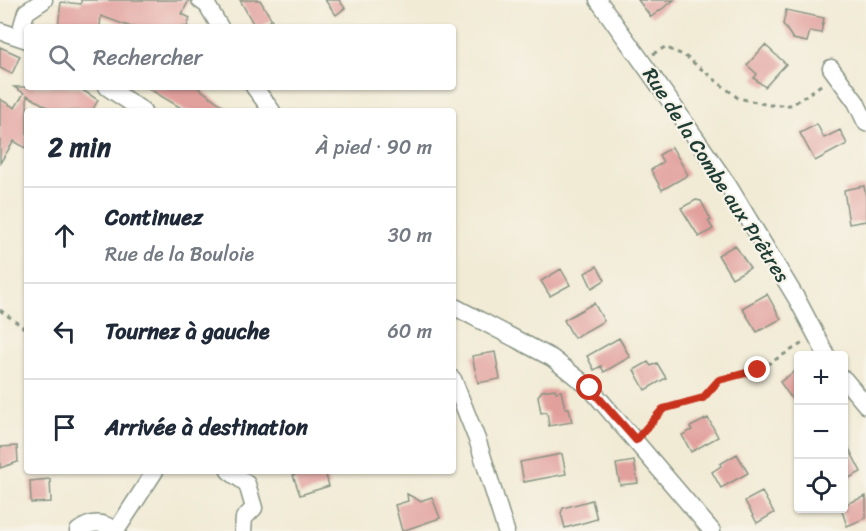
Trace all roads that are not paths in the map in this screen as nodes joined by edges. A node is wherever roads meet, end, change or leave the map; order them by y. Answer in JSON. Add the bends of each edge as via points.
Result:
{"nodes":[{"id":1,"x":44,"y":0,"type":"edge"},
{"id":2,"x":200,"y":0,"type":"edge"},
{"id":3,"x":597,"y":0,"type":"edge"},
{"id":4,"x":25,"y":24,"type":"edge"},
{"id":5,"x":218,"y":24,"type":"edge"},
{"id":6,"x":0,"y":31,"type":"edge"},
{"id":7,"x":23,"y":38,"type":"edge"},
{"id":8,"x":833,"y":71,"type":"road end"},
{"id":9,"x":112,"y":90,"type":"edge"},
{"id":10,"x":256,"y":90,"type":"edge"},
{"id":11,"x":138,"y":108,"type":"edge"},
{"id":12,"x":270,"y":108,"type":"edge"},
{"id":13,"x":866,"y":123,"type":"edge"},
{"id":14,"x":456,"y":308,"type":"edge"},
{"id":15,"x":824,"y":351,"type":"edge"},
{"id":16,"x":848,"y":383,"type":"edge"},
{"id":17,"x":456,"y":387,"type":"edge"},
{"id":18,"x":865,"y":398,"type":"edge"},
{"id":19,"x":153,"y":474,"type":"edge"},
{"id":20,"x":233,"y":474,"type":"edge"},
{"id":21,"x":78,"y":531,"type":"edge"},
{"id":22,"x":116,"y":531,"type":"edge"},
{"id":23,"x":243,"y":531,"type":"edge"},
{"id":24,"x":506,"y":531,"type":"edge"},
{"id":25,"x":712,"y":531,"type":"edge"}],
"edges":[{"from":1,"to":4,"type":"street","via":[[26,12]]},
{"from":2,"to":5,"type":"street"},
{"from":3,"to":15,"type":"street","name":"Rue de la Combe aux Prêtres","via":[[728,185]]},
{"from":6,"to":7,"type":"street"},
{"from":8,"to":13,"type":"street"},
{"from":9,"to":11,"type":"street"},
{"from":10,"to":12,"type":"street"},
{"from":14,"to":25,"type":"street","via":[[552,358],[590,388]]},
{"from":16,"to":18,"type":"street"},
{"from":17,"to":24,"type":"street"},
{"from":19,"to":22,"type":"street"},
{"from":20,"to":23,"type":"street","via":[[247,484],[254,508],[244,518]]},
{"from":21,"to":22,"type":"street","via":[[101,523]]}]}
